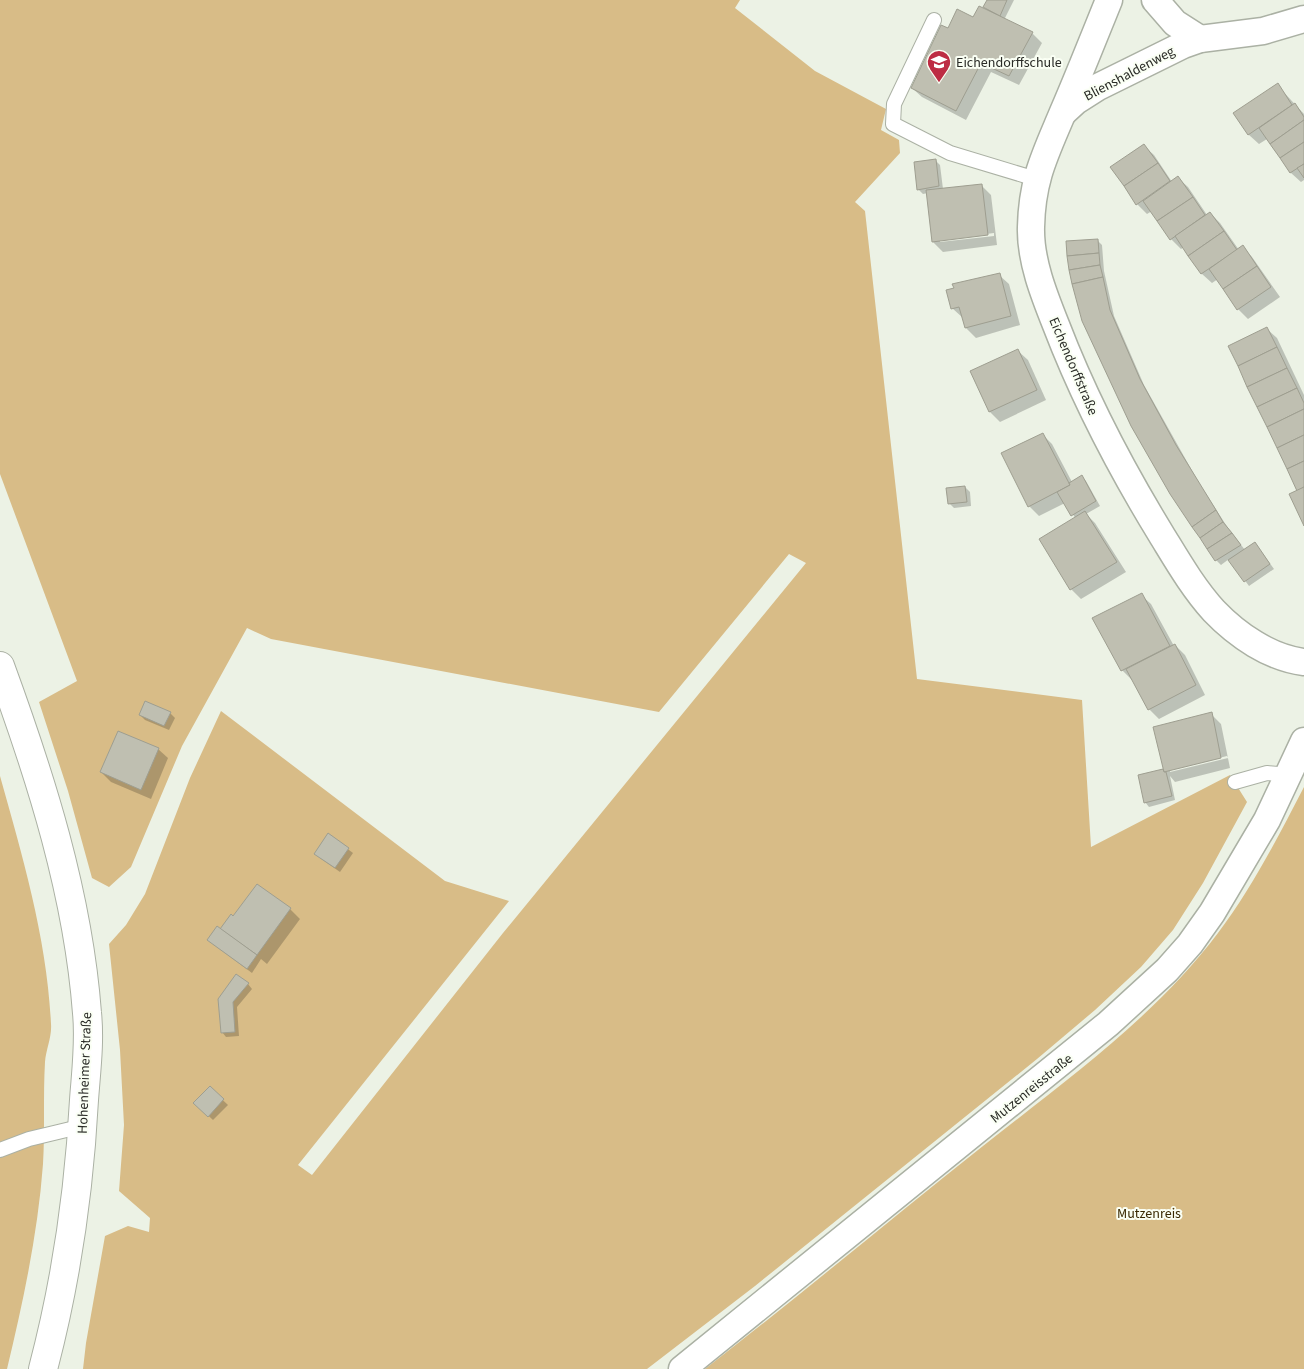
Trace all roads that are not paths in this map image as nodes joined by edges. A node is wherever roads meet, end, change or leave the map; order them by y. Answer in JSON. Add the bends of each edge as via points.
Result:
{"nodes":[{"id":1,"x":1110,"y":0,"type":"edge"},
{"id":2,"x":1155,"y":0,"type":"edge"},
{"id":3,"x":1304,"y":19,"type":"edge"},
{"id":4,"x":934,"y":20,"type":"dead end"},
{"id":5,"x":1200,"y":39,"type":"junction"},
{"id":6,"x":1063,"y":113,"type":"junction"},
{"id":7,"x":1036,"y":179,"type":"junction"},
{"id":8,"x":1304,"y":662,"type":"edge"},
{"id":9,"x":0,"y":666,"type":"edge"},
{"id":10,"x":1304,"y":742,"type":"edge"},
{"id":11,"x":1290,"y":775,"type":"junction"},
{"id":12,"x":1235,"y":782,"type":"dead end"},
{"id":13,"x":83,"y":1126,"type":"junction"},
{"id":14,"x":0,"y":1150,"type":"edge"},
{"id":15,"x":43,"y":1369,"type":"edge"},
{"id":16,"x":682,"y":1369,"type":"edge"}],
"edges":[{"from":1,"to":6,"type":"street","name":"Eichendorffstraße"},
{"from":2,"to":5,"type":"street","name":"Blienshaldenweg","via":[[1175,23]]},
{"from":3,"to":5,"type":"street","name":"Blienshaldenweg","via":[[1264,31]]},
{"from":4,"to":7,"type":"lane","via":[[894,104],[893,124],[950,153]]},
{"from":5,"to":6,"type":"street","name":"Blienshaldenweg","via":[[1162,54],[1098,87]]},
{"from":6,"to":7,"type":"street","name":"Eichendorffstraße"},
{"from":7,"to":8,"type":"street","name":"Eichendorffstraße","via":[[1031,230],[1046,300],[1103,432],[1135,491],[1214,611],[1267,650],[1286,659]]},
{"from":9,"to":13,"type":"main road","name":"Hohenheimer Straße","via":[[39,779],[76,925],[88,1016]]},
{"from":10,"to":11,"type":"street","name":"Mutzenreisstraße"},
{"from":11,"to":12,"type":"lane","via":[[1267,773]]},
{"from":11,"to":16,"type":"street","name":"Mutzenreisstraße","via":[[1212,914],[1190,944],[1148,989],[1011,1104]]},
{"from":13,"to":14,"type":"lane","via":[[29,1139]]},
{"from":13,"to":15,"type":"main road","name":"Hohenheimer Straße","via":[[66,1270]]}]}
